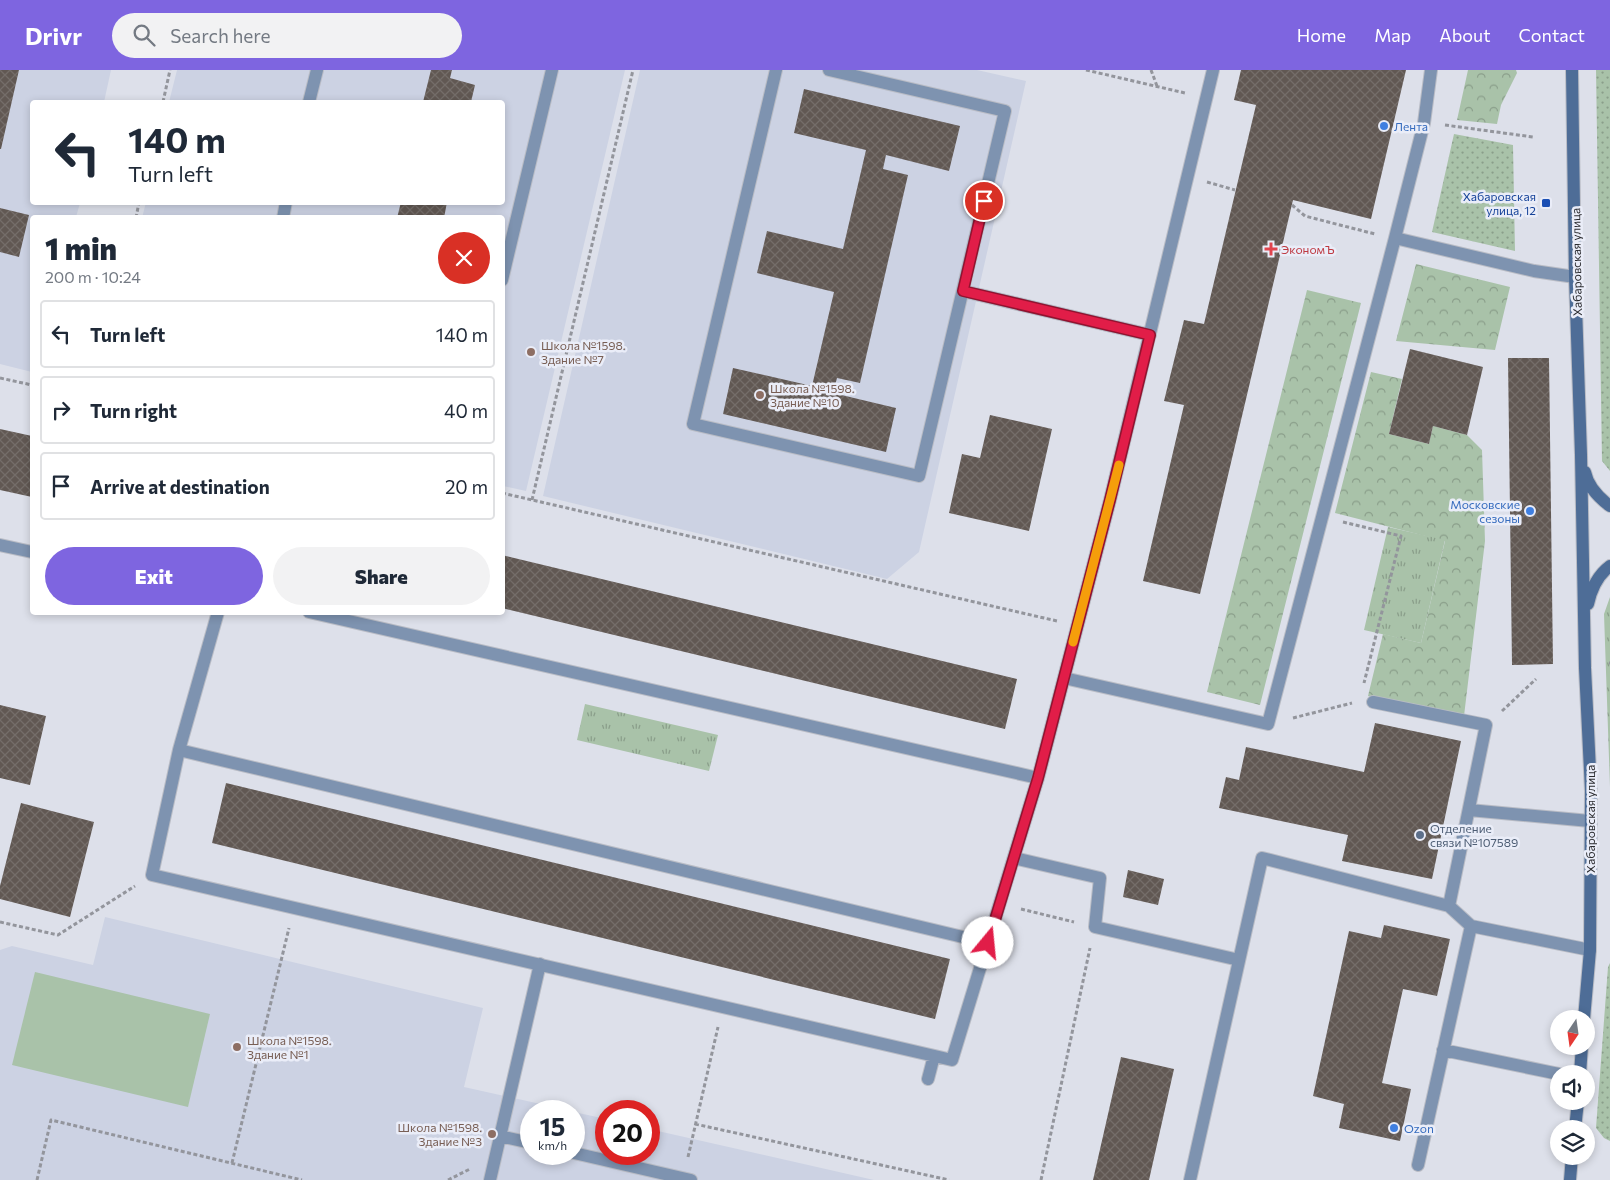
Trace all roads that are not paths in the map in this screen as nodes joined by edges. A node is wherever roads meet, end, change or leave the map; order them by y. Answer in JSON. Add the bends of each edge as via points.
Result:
{"nodes":[{"id":1,"x":317,"y":70,"type":"edge"},
{"id":2,"x":552,"y":70,"type":"edge"},
{"id":3,"x":776,"y":70,"type":"edge"},
{"id":4,"x":829,"y":70,"type":"edge"},
{"id":5,"x":1213,"y":70,"type":"edge"},
{"id":6,"x":1431,"y":70,"type":"edge"},
{"id":7,"x":1572,"y":70,"type":"edge"},
{"id":8,"x":310,"y":100,"type":"edge"},
{"id":9,"x":1395,"y":238,"type":"junction"},
{"id":10,"x":505,"y":267,"type":"edge"},
{"id":11,"x":1575,"y":277,"type":"junction"},
{"id":12,"x":963,"y":291,"type":"junction"},
{"id":13,"x":1150,"y":335,"type":"junction"},
{"id":14,"x":1582,"y":455,"type":"junction"},
{"id":15,"x":1610,"y":506,"type":"edge"},
{"id":16,"x":0,"y":545,"type":"edge"},
{"id":17,"x":30,"y":552,"type":"edge"},
{"id":18,"x":1610,"y":566,"type":"edge"},
{"id":19,"x":217,"y":615,"type":"edge"},
{"id":20,"x":322,"y":615,"type":"edge"},
{"id":21,"x":1584,"y":618,"type":"junction"},
{"id":22,"x":1064,"y":678,"type":"junction"},
{"id":23,"x":1373,"y":702,"type":"road end"},
{"id":24,"x":179,"y":750,"type":"junction"},
{"id":25,"x":1038,"y":778,"type":"junction"},
{"id":26,"x":1469,"y":810,"type":"junction"},
{"id":27,"x":1590,"y":821,"type":"junction"},
{"id":28,"x":1014,"y":858,"type":"junction"},
{"id":29,"x":1449,"y":906,"type":"junction"},
{"id":30,"x":1471,"y":926,"type":"junction"},
{"id":31,"x":988,"y":943,"type":"junction"},
{"id":32,"x":1590,"y":950,"type":"junction"},
{"id":33,"x":1240,"y":960,"type":"junction"},
{"id":34,"x":540,"y":964,"type":"junction"},
{"id":35,"x":1585,"y":1010,"type":"edge"},
{"id":36,"x":1443,"y":1050,"type":"junction"},
{"id":37,"x":934,"y":1056,"type":"junction"},
{"id":38,"x":1550,"y":1072,"type":"edge"},
{"id":39,"x":928,"y":1079,"type":"dead end"},
{"id":40,"x":500,"y":1136,"type":"junction"},
{"id":41,"x":520,"y":1141,"type":"edge"},
{"id":42,"x":585,"y":1156,"type":"edge"},
{"id":43,"x":1418,"y":1165,"type":"dead end"},
{"id":44,"x":1571,"y":1165,"type":"edge"},
{"id":45,"x":687,"y":1179,"type":"edge"},
{"id":46,"x":490,"y":1180,"type":"edge"},
{"id":47,"x":1190,"y":1180,"type":"edge"},
{"id":48,"x":1570,"y":1180,"type":"edge"}],
"edges":[{"from":1,"to":8,"type":"lane"},
{"from":2,"to":10,"type":"lane"},
{"from":3,"to":12,"type":"lane","via":[[693,424],[919,476]]},
{"from":4,"to":12,"type":"lane","via":[[1005,111]]},
{"from":5,"to":13,"type":"lane"},
{"from":6,"to":9,"type":"lane","via":[[1424,123]]},
{"from":7,"to":11,"type":"main road","name":"Хабаровская улица"},
{"from":9,"to":11,"type":"lane","via":[[1534,271]]},
{"from":9,"to":22,"type":"lane","via":[[1268,724]]},
{"from":11,"to":14,"type":"main road","name":"Хабаровская улица"},
{"from":12,"to":13,"type":"lane"},
{"from":13,"to":22,"type":"lane"},
{"from":14,"to":15,"type":"main road","name":"Хабаровская улица","via":[[1587,478],[1598,498]]},
{"from":14,"to":21,"type":"main road","name":"Хабаровская улица"},
{"from":16,"to":17,"type":"lane"},
{"from":18,"to":21,"type":"main road","name":"Хабаровская улица","via":[[1591,592]]},
{"from":19,"to":24,"type":"lane"},
{"from":20,"to":25,"type":"lane"},
{"from":21,"to":27,"type":"main road","name":"Хабаровская улица"},
{"from":22,"to":25,"type":"lane"},
{"from":23,"to":26,"type":"lane","via":[[1486,726]]},
{"from":24,"to":31,"type":"lane"},
{"from":24,"to":34,"type":"lane","via":[[152,875]]},
{"from":25,"to":28,"type":"lane"},
{"from":26,"to":27,"type":"lane"},
{"from":26,"to":29,"type":"lane"},
{"from":27,"to":32,"type":"main road","name":"Хабаровская улица"},
{"from":28,"to":31,"type":"lane"},
{"from":28,"to":33,"type":"lane","via":[[1100,878],[1095,927]]},
{"from":29,"to":30,"type":"lane"},
{"from":29,"to":33,"type":"lane","via":[[1262,858]]},
{"from":30,"to":32,"type":"lane"},
{"from":30,"to":36,"type":"lane"},
{"from":31,"to":37,"type":"lane","via":[[952,1060]]},
{"from":32,"to":35,"type":"main road","name":"Хабаровская улица"},
{"from":33,"to":47,"type":"lane"},
{"from":34,"to":37,"type":"lane"},
{"from":34,"to":40,"type":"lane"},
{"from":36,"to":38,"type":"lane"},
{"from":36,"to":43,"type":"lane"},
{"from":37,"to":39,"type":"lane"},
{"from":40,"to":41,"type":"lane"},
{"from":40,"to":46,"type":"lane"},
{"from":42,"to":45,"type":"lane"},
{"from":44,"to":48,"type":"main road"}]}
